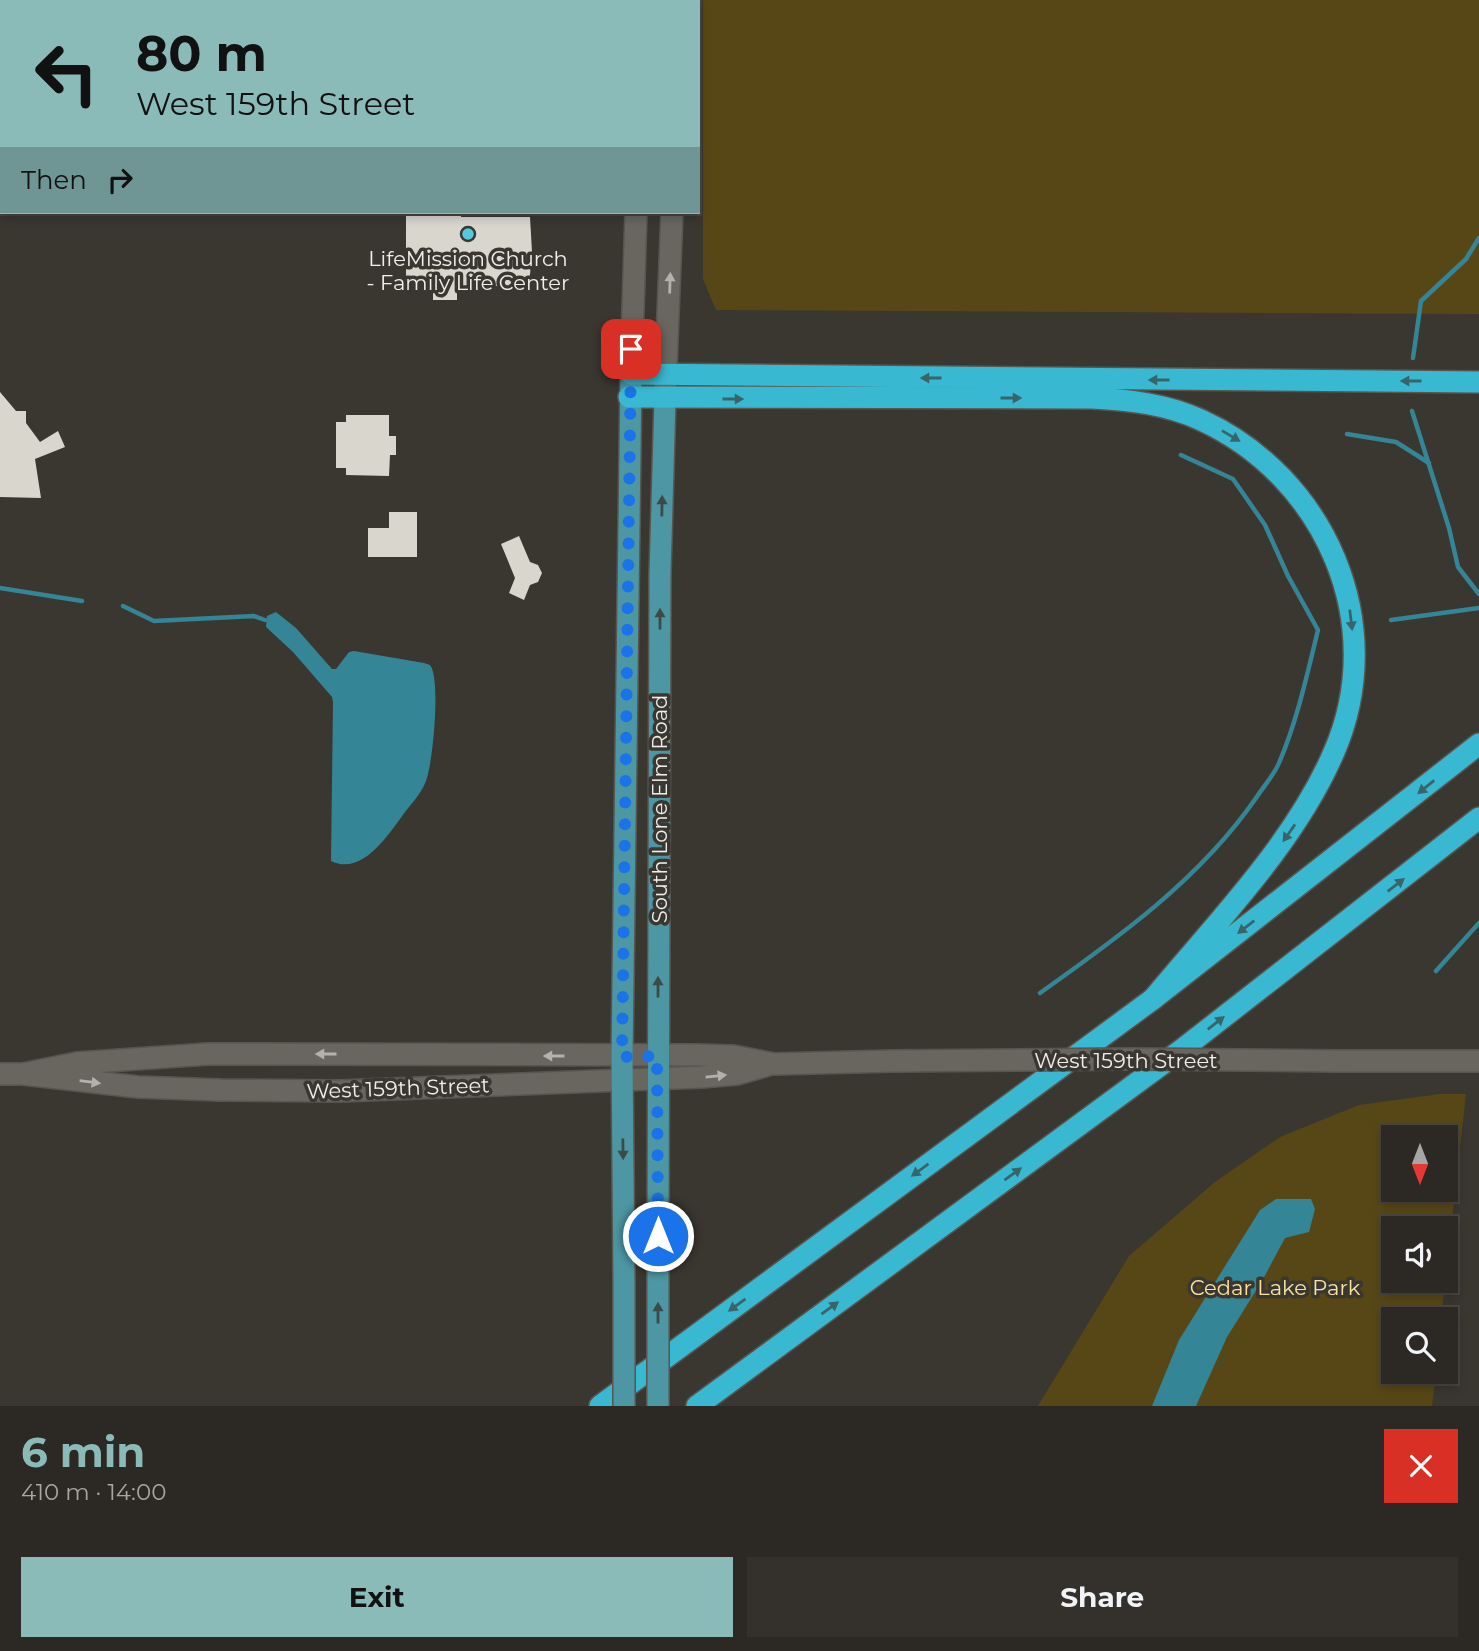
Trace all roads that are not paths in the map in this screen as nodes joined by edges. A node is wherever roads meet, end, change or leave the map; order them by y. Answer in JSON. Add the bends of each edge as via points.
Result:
{"nodes":[{"id":1,"x":636,"y":214,"type":"edge"},
{"id":2,"x":672,"y":214,"type":"edge"},
{"id":3,"x":631,"y":374,"type":"junction"},
{"id":4,"x":667,"y":376,"type":"junction"},
{"id":5,"x":1479,"y":382,"type":"edge"},
{"id":6,"x":629,"y":397,"type":"junction"},
{"id":7,"x":665,"y":398,"type":"junction"},
{"id":8,"x":1479,"y":744,"type":"edge"},
{"id":9,"x":1479,"y":818,"type":"edge"},
{"id":10,"x":1153,"y":999,"type":"junction"},
{"id":11,"x":657,"y":1056,"type":"junction"},
{"id":12,"x":622,"y":1057,"type":"junction"},
{"id":13,"x":1479,"y":1061,"type":"edge"},
{"id":14,"x":774,"y":1064,"type":"junction"},
{"id":15,"x":0,"y":1074,"type":"edge"},
{"id":16,"x":23,"y":1074,"type":"junction"},
{"id":17,"x":657,"y":1079,"type":"junction"},
{"id":18,"x":622,"y":1080,"type":"junction"},
{"id":19,"x":600,"y":1406,"type":"edge"},
{"id":20,"x":624,"y":1406,"type":"edge"},
{"id":21,"x":658,"y":1406,"type":"edge"},
{"id":22,"x":698,"y":1406,"type":"edge"}],
"edges":[{"from":1,"to":3,"type":"street","name":"South Lone Elm Road"},
{"from":4,"to":2,"type":"street","name":"South Lone Elm Road","one_way":true},
{"from":3,"to":4,"type":"highway"},
{"from":3,"to":6,"type":"main road","name":"South Lone Elm Road"},
{"from":5,"to":4,"type":"highway","one_way":true},
{"from":4,"to":7,"type":"street","name":"South Lone Elm Road"},
{"from":6,"to":7,"type":"highway"},
{"from":6,"to":12,"type":"main road","name":"South Lone Elm Road"},
{"from":7,"to":10,"type":"highway","one_way":true,"via":[[1092,398],[1146,402],[1199,419],[1244,444],[1265,459],[1305,503],[1332,548],[1348,600],[1353,677],[1343,728],[1323,778],[1289,833]]},
{"from":11,"to":7,"type":"main road","name":"South Lone Elm Road","one_way":true},
{"from":8,"to":10,"type":"highway","one_way":true},
{"from":22,"to":9,"type":"highway","one_way":true,"via":[[1180,1051]]},
{"from":10,"to":19,"type":"highway","one_way":true},
{"from":11,"to":12,"type":"street","name":"West 159th Street"},
{"from":11,"to":14,"type":"street","name":"West 159th Street","via":[[733,1056]]},
{"from":11,"to":17,"type":"main road","name":"South Lone Elm Road"},
{"from":12,"to":16,"type":"street","name":"West 159th Street","one_way":true,"via":[[208,1054],[77,1063]]},
{"from":12,"to":18,"type":"main road","name":"South Lone Elm Road"},
{"from":13,"to":14,"type":"street","name":"West 159th Street","bridge":true},
{"from":17,"to":14,"type":"street","name":"West 159th Street","one_way":true,"via":[[737,1074]]},
{"from":15,"to":16,"type":"street","name":"West 159th Street"},
{"from":16,"to":18,"type":"street","name":"West 159th Street","one_way":true,"via":[[138,1087],[220,1090],[340,1091]]},
{"from":17,"to":18,"type":"street","name":"West 159th Street"},
{"from":21,"to":17,"type":"main road","name":"South Lone Elm Road","one_way":true,"bridge":true},
{"from":18,"to":20,"type":"main road","name":"South Lone Elm Road","one_way":true,"bridge":true}]}
